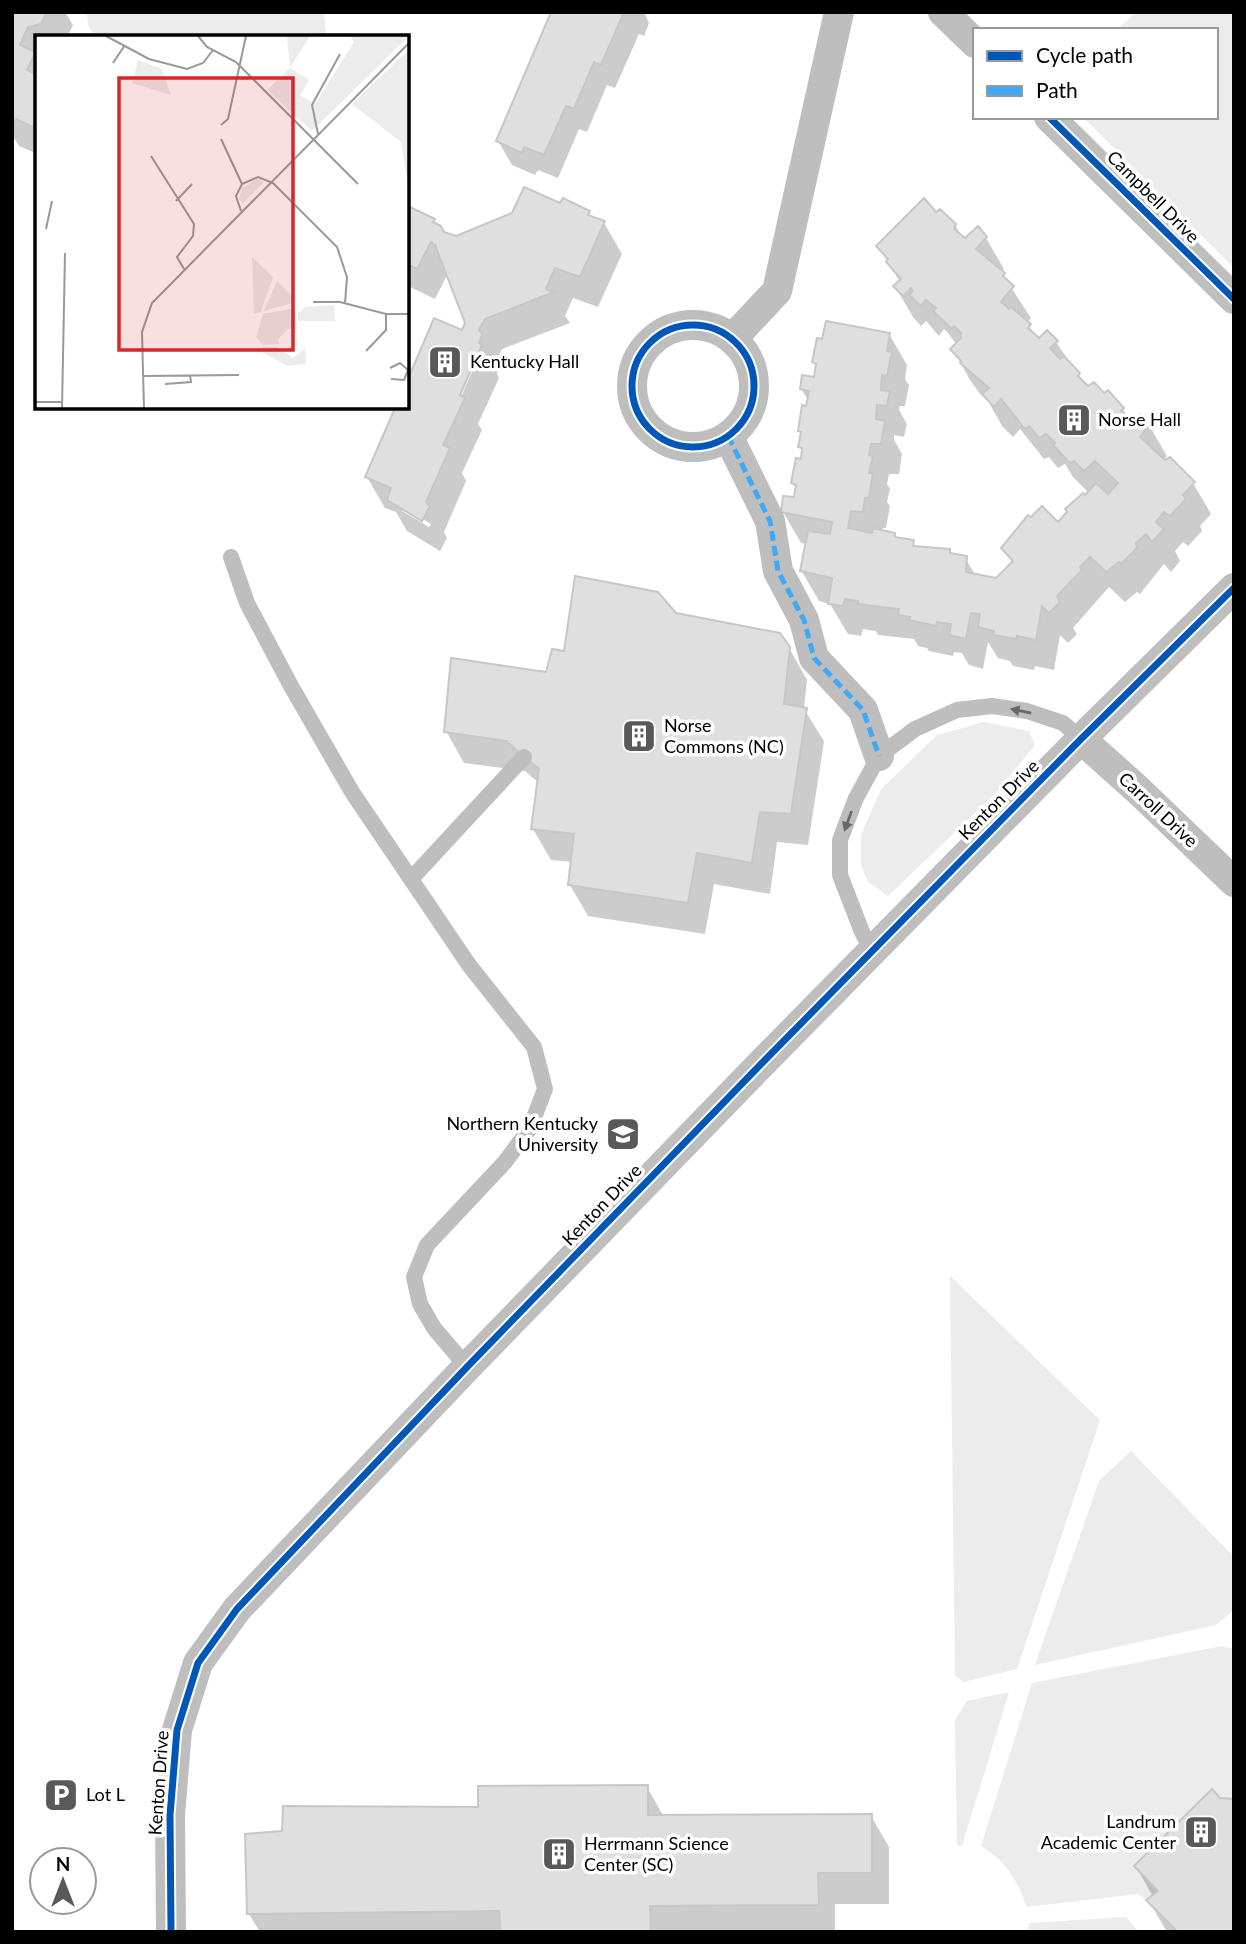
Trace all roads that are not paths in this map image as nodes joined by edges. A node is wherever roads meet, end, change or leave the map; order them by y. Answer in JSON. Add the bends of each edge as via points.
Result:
{"nodes":[{"id":1,"x":839,"y":12,"type":"edge"},
{"id":2,"x":943,"y":12,"type":"edge"},
{"id":3,"x":973,"y":41,"type":"edge"},
{"id":4,"x":1051,"y":119,"type":"edge"},
{"id":5,"x":1234,"y":299,"type":"edge"},
{"id":6,"x":732,"y":339,"type":"junction"},
{"id":7,"x":728,"y":436,"type":"junction"},
{"id":8,"x":231,"y":557,"type":"dead end"},
{"id":9,"x":1234,"y":588,"type":"edge"},
{"id":10,"x":1081,"y":740,"type":"junction"},
{"id":11,"x":879,"y":755,"type":"junction"},
{"id":12,"x":524,"y":757,"type":"dead end"},
{"id":13,"x":411,"y":879,"type":"junction"},
{"id":14,"x":1234,"y":883,"type":"edge"},
{"id":15,"x":872,"y":951,"type":"junction"},
{"id":16,"x":467,"y":1367,"type":"junction"},
{"id":17,"x":171,"y":1932,"type":"edge"}],
"edges":[{"from":1,"to":6,"type":"street","via":[[776,291]]},
{"from":2,"to":3,"type":"street"},
{"from":4,"to":5,"type":"street","name":"Campbell Drive"},
{"from":6,"to":7,"type":"street","via":[[745,353],[754,388],[750,407]]},
{"from":6,"to":7,"type":"street","via":[[696,324],[676,327],[643,349],[631,387],[644,423],[658,436],[693,447]]},
{"from":7,"to":11,"type":"street","via":[[770,521],[778,570],[804,620],[814,658],[863,710]]},
{"from":8,"to":13,"type":"lane","via":[[247,603],[291,686],[352,792]]},
{"from":9,"to":10,"type":"street","name":"Kenton Drive"},
{"from":10,"to":11,"type":"lane","one_way":true,"via":[[1063,723],[992,706],[957,710],[915,729]]},
{"from":10,"to":14,"type":"street","name":"Carroll Drive"},
{"from":10,"to":15,"type":"street","name":"Kenton Drive"},
{"from":11,"to":15,"type":"lane","one_way":true,"via":[[840,840],[840,875]]},
{"from":12,"to":13,"type":"lane"},
{"from":13,"to":16,"type":"lane","via":[[534,1047],[545,1089],[530,1128],[505,1162],[427,1245],[414,1277],[434,1328]]},
{"from":15,"to":16,"type":"street","name":"Kenton Drive"},
{"from":16,"to":17,"type":"street","name":"Kenton Drive","via":[[237,1609],[198,1663],[177,1730],[170,1815]]}]}
